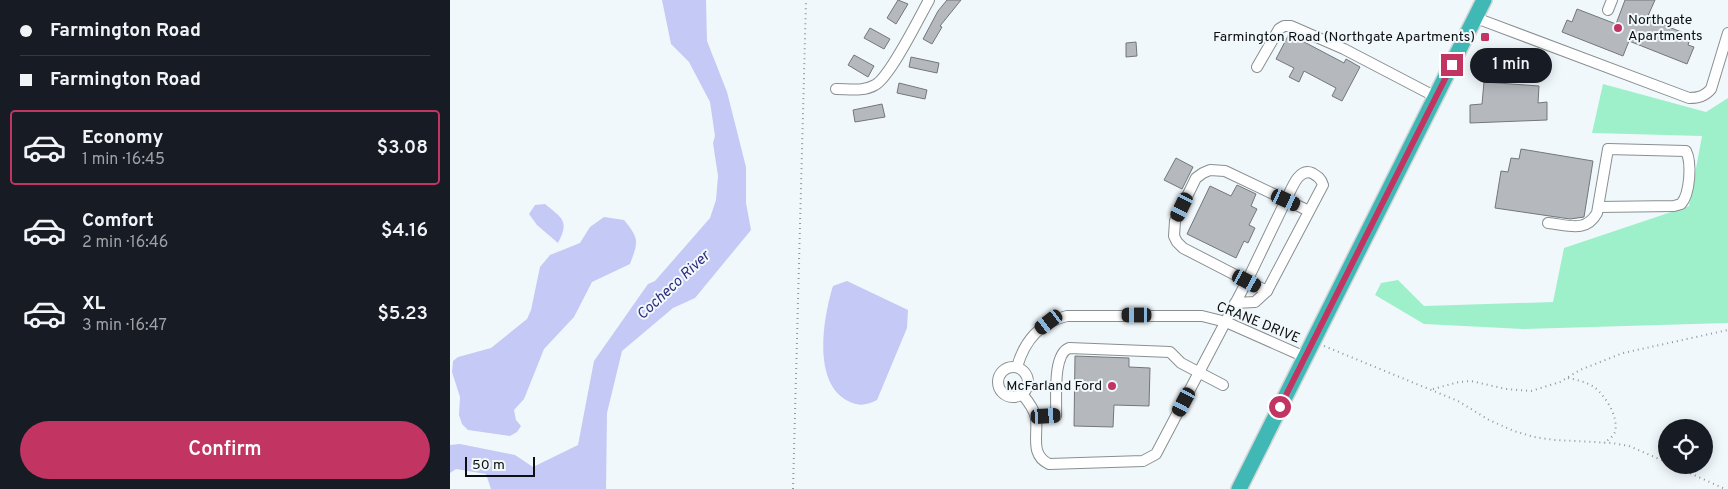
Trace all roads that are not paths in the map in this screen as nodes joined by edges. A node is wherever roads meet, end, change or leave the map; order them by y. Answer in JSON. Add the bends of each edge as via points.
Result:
{"nodes":[{"id":1,"x":929,"y":0,"type":"edge"},
{"id":2,"x":1484,"y":0,"type":"edge"},
{"id":3,"x":1476,"y":18,"type":"junction"},
{"id":4,"x":1728,"y":34,"type":"edge"},
{"id":5,"x":1257,"y":68,"type":"dead end"},
{"id":6,"x":836,"y":88,"type":"dead end"},
{"id":7,"x":1436,"y":97,"type":"junction"},
{"id":8,"x":1286,"y":200,"type":"junction"},
{"id":9,"x":1598,"y":207,"type":"junction"},
{"id":10,"x":1309,"y":211,"type":"junction"},
{"id":11,"x":1548,"y":223,"type":"dead end"},
{"id":12,"x":1247,"y":281,"type":"junction"},
{"id":13,"x":1267,"y":291,"type":"junction"},
{"id":14,"x":1235,"y":303,"type":"junction"},
{"id":15,"x":1226,"y":322,"type":"junction"},
{"id":16,"x":1305,"y":357,"type":"junction"},
{"id":17,"x":1017,"y":367,"type":"junction"},
{"id":18,"x":1199,"y":373,"type":"junction"},
{"id":19,"x":1224,"y":385,"type":"dead end"},
{"id":20,"x":1022,"y":394,"type":"junction"},
{"id":21,"x":1036,"y":417,"type":"junction"},
{"id":22,"x":1239,"y":489,"type":"edge"}],
"edges":[{"from":1,"to":6,"type":"street","via":[[886,75],[874,85],[860,90]]},
{"from":2,"to":3,"type":"highway"},
{"from":3,"to":4,"type":"street","via":[[1689,98],[1699,98],[1711,89]]},
{"from":3,"to":7,"type":"highway"},
{"from":5,"to":7,"type":"street","via":[[1279,29],[1291,26],[1344,49]]},
{"from":7,"to":16,"type":"highway"},
{"from":8,"to":10,"type":"street"},
{"from":8,"to":10,"type":"street","via":[[1300,175],[1308,171],[1318,176],[1323,185]]},
{"from":8,"to":12,"type":"street"},
{"from":8,"to":12,"type":"street","via":[[1225,171],[1210,170],[1196,178],[1175,221],[1174,236],[1183,248]]},
{"from":9,"to":9,"type":"street","via":[[1608,149],[1686,151],[1690,164],[1686,195],[1681,204]]},
{"from":9,"to":11,"type":"street","via":[[1588,224]]},
{"from":10,"to":13,"type":"street"},
{"from":12,"to":13,"type":"street"},
{"from":12,"to":14,"type":"street"},
{"from":13,"to":14,"type":"street","via":[[1255,302]]},
{"from":14,"to":15,"type":"street"},
{"from":15,"to":16,"type":"street","name":"CRANE DRIVE"},
{"from":15,"to":17,"type":"street","name":"CRANE DRIVE","via":[[1190,314],[1062,317],[1049,322],[1033,336]]},
{"from":15,"to":18,"type":"street"},
{"from":16,"to":22,"type":"highway"},
{"from":17,"to":20,"type":"street","via":[[1025,372],[1029,381]]},
{"from":17,"to":20,"type":"street","name":"CRANE DRIVE","via":[[1003,371],[998,384],[1006,395],[1015,398]]},
{"from":18,"to":19,"type":"street"},
{"from":18,"to":21,"type":"street","via":[[1170,352],[1069,348],[1062,352],[1057,364],[1056,416]]},
{"from":18,"to":21,"type":"street","via":[[1156,454],[1143,461],[1049,464],[1038,455]]},
{"from":20,"to":21,"type":"street"}]}
